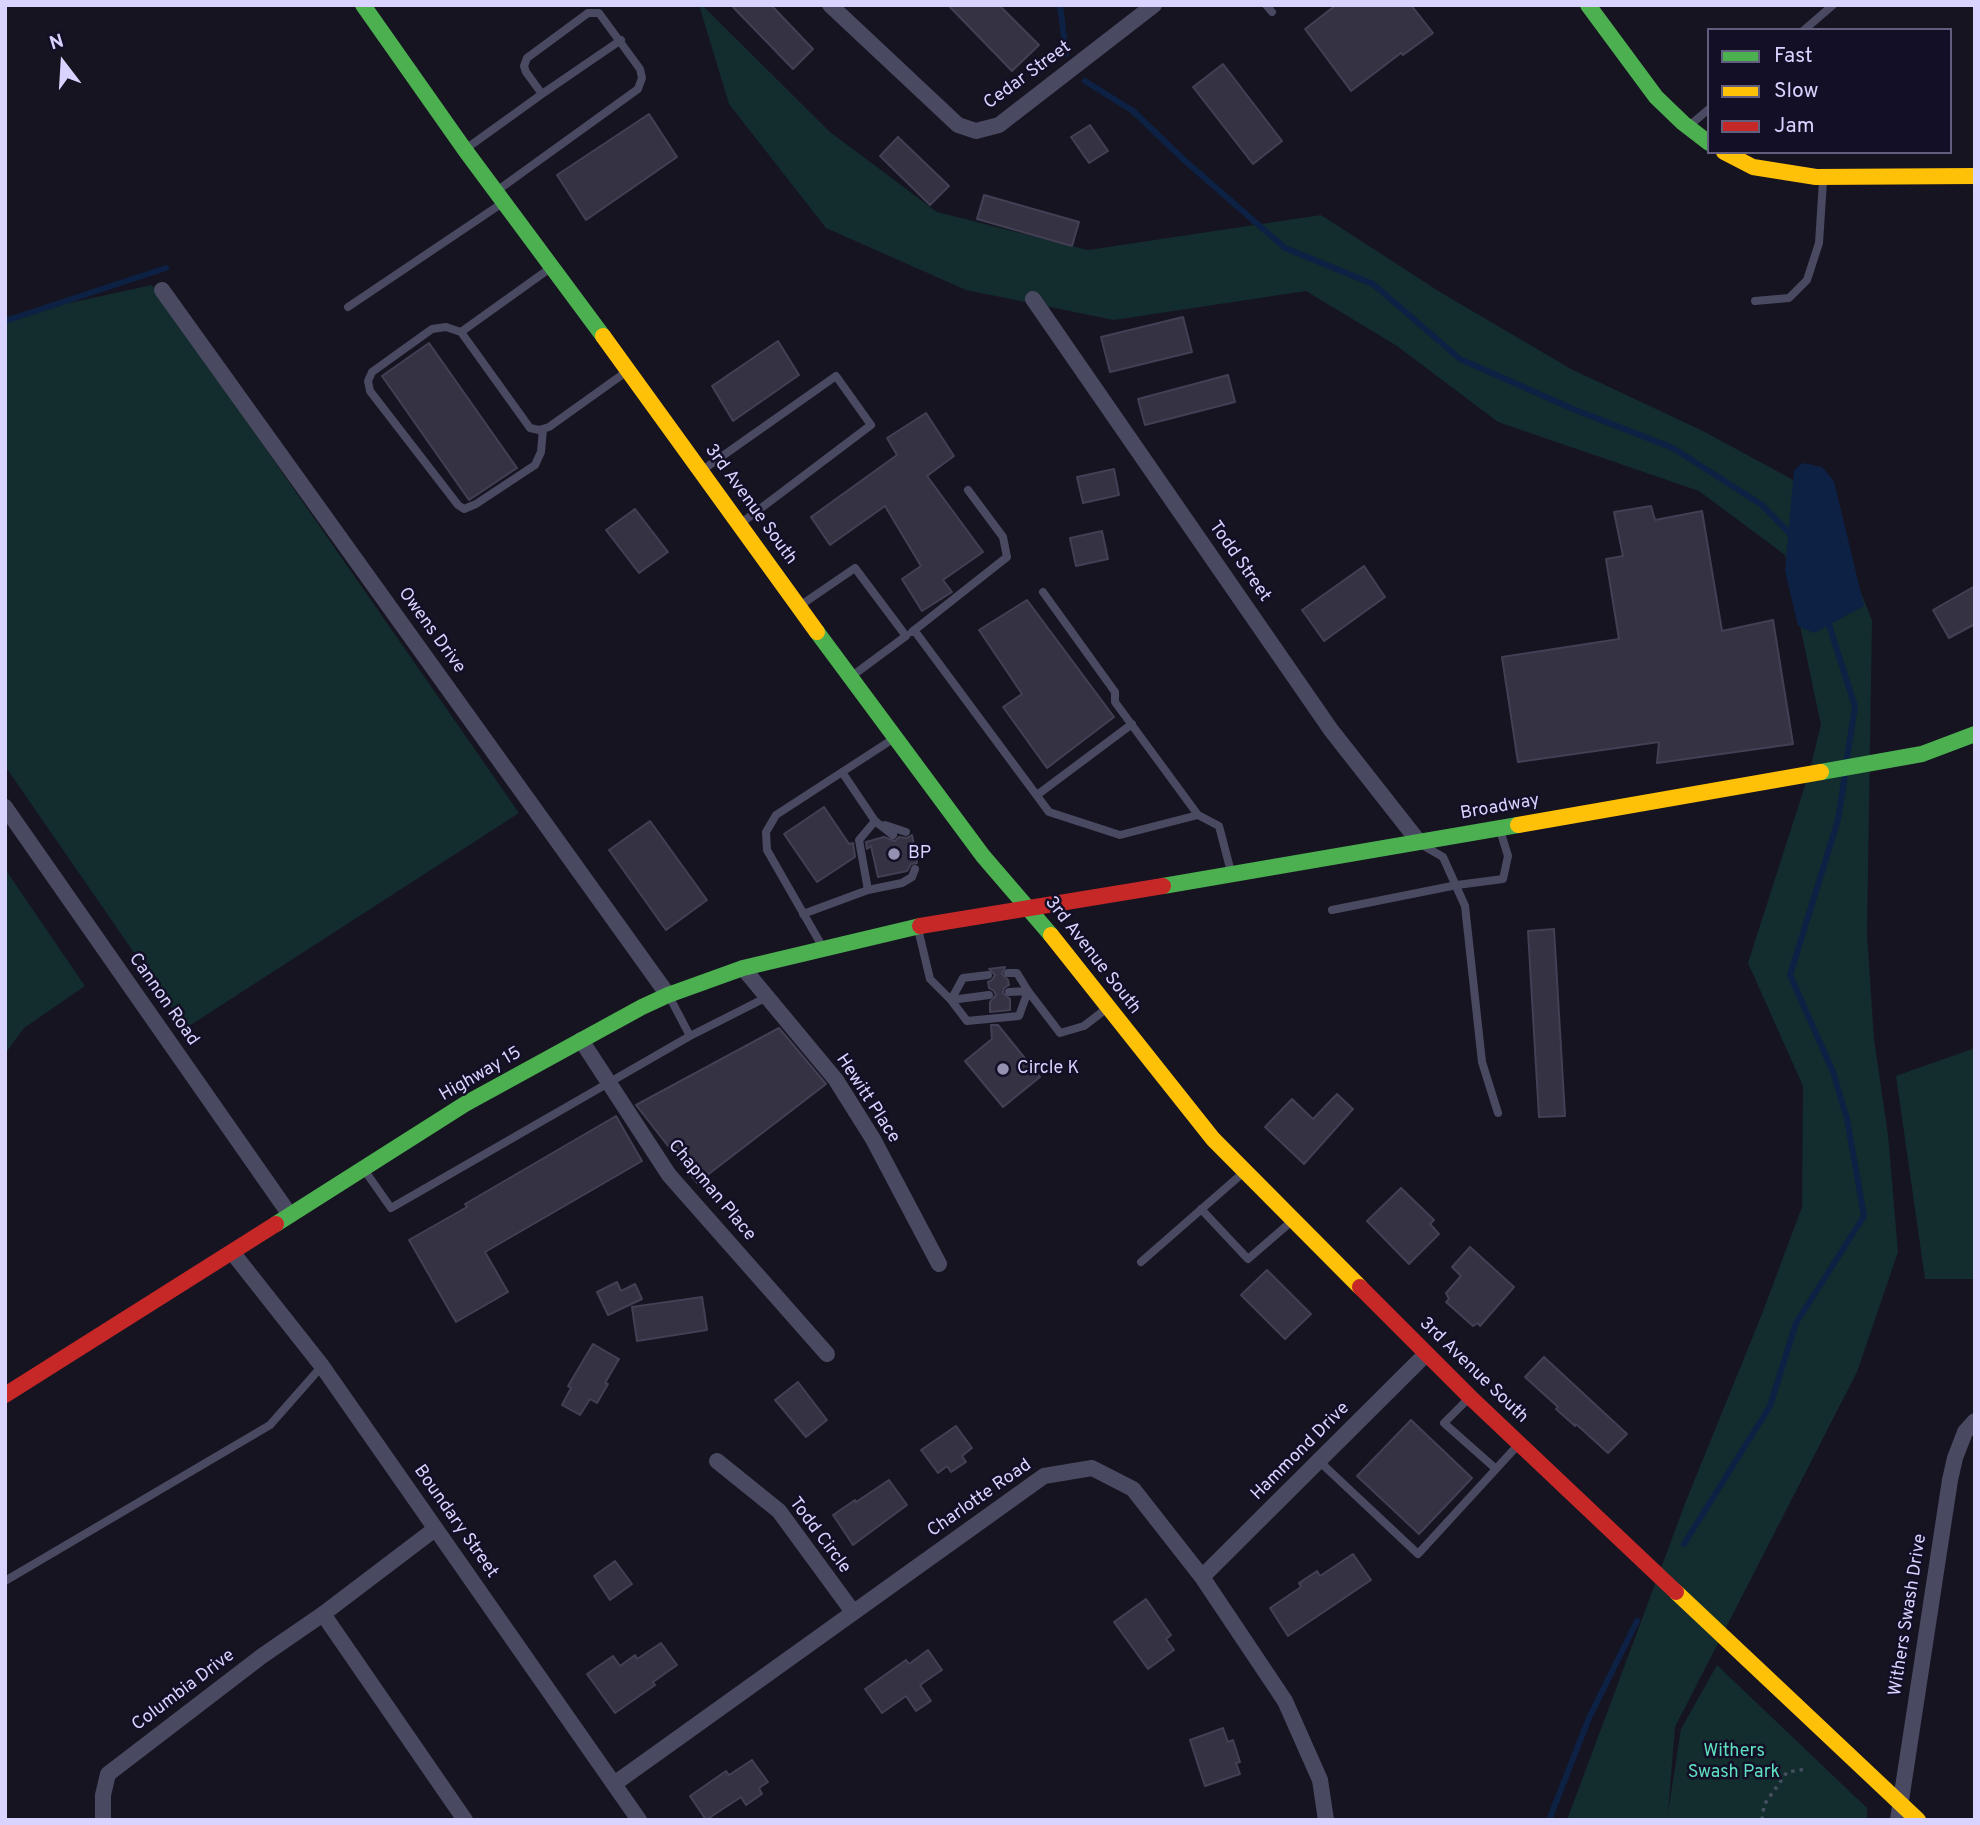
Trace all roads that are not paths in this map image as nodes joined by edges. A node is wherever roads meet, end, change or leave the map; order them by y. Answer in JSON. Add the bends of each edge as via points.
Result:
{"nodes":[{"id":1,"x":363,"y":5,"type":"edge"},
{"id":2,"x":830,"y":5,"type":"edge"},
{"id":3,"x":1154,"y":5,"type":"edge"},
{"id":4,"x":1588,"y":5,"type":"edge"},
{"id":5,"x":1833,"y":5,"type":"edge"},
{"id":6,"x":1806,"y":28,"type":"edge"},
{"id":7,"x":621,"y":40,"type":"junction"},
{"id":8,"x":542,"y":94,"type":"junction"},
{"id":9,"x":1707,"y":111,"type":"edge"},
{"id":10,"x":1688,"y":127,"type":"junction"},
{"id":11,"x":1707,"y":141,"type":"edge"},
{"id":12,"x":465,"y":150,"type":"junction"},
{"id":13,"x":1728,"y":154,"type":"edge"},
{"id":14,"x":1975,"y":176,"type":"edge"},
{"id":15,"x":1823,"y":177,"type":"junction"},
{"id":16,"x":500,"y":197,"type":"junction"},
{"id":17,"x":551,"y":267,"type":"junction"},
{"id":18,"x":162,"y":290,"type":"dead end"},
{"id":19,"x":1034,"y":299,"type":"dead end"},
{"id":20,"x":1755,"y":301,"type":"dead end"},
{"id":21,"x":348,"y":307,"type":"dead end"},
{"id":22,"x":461,"y":332,"type":"junction"},
{"id":23,"x":628,"y":371,"type":"junction"},
{"id":24,"x":543,"y":429,"type":"junction"},
{"id":25,"x":702,"y":471,"type":"junction"},
{"id":26,"x":968,"y":490,"type":"dead end"},
{"id":27,"x":740,"y":524,"type":"junction"},
{"id":28,"x":1043,"y":592,"type":"dead end"},
{"id":29,"x":798,"y":607,"type":"junction"},
{"id":30,"x":910,"y":633,"type":"junction"},
{"id":31,"x":851,"y":677,"type":"junction"},
{"id":32,"x":1132,"y":724,"type":"junction"},
{"id":33,"x":1975,"y":734,"type":"edge"},
{"id":34,"x":895,"y":737,"type":"junction"},
{"id":35,"x":842,"y":772,"type":"junction"},
{"id":36,"x":1037,"y":795,"type":"junction"},
{"id":37,"x":5,"y":807,"type":"edge"},
{"id":38,"x":1199,"y":815,"type":"junction"},
{"id":39,"x":875,"y":821,"type":"junction"},
{"id":40,"x":1499,"y":828,"type":"junction"},
{"id":41,"x":906,"y":832,"type":"dead end"},
{"id":42,"x":893,"y":835,"type":"dead end"},
{"id":43,"x":1419,"y":842,"type":"junction"},
{"id":44,"x":915,"y":869,"type":"dead end"},
{"id":45,"x":900,"y":872,"type":"dead end"},
{"id":46,"x":1232,"y":875,"type":"junction"},
{"id":47,"x":902,"y":883,"type":"junction"},
{"id":48,"x":1457,"y":885,"type":"junction"},
{"id":49,"x":868,"y":890,"type":"junction"},
{"id":50,"x":1028,"y":906,"type":"junction"},
{"id":51,"x":1332,"y":910,"type":"dead end"},
{"id":52,"x":803,"y":914,"type":"junction"},
{"id":53,"x":917,"y":926,"type":"junction"},
{"id":54,"x":823,"y":949,"type":"junction"},
{"id":55,"x":743,"y":968,"type":"junction"},
{"id":56,"x":1008,"y":973,"type":"dead end"},
{"id":57,"x":988,"y":975,"type":"dead end"},
{"id":58,"x":1028,"y":991,"type":"junction"},
{"id":59,"x":1009,"y":992,"type":"dead end"},
{"id":60,"x":668,"y":995,"type":"junction"},
{"id":61,"x":989,"y":995,"type":"dead end"},
{"id":62,"x":767,"y":997,"type":"junction"},
{"id":63,"x":951,"y":1000,"type":"junction"},
{"id":64,"x":1108,"y":1008,"type":"junction"},
{"id":65,"x":690,"y":1037,"type":"junction"},
{"id":66,"x":581,"y":1041,"type":"junction"},
{"id":67,"x":609,"y":1083,"type":"junction"},
{"id":68,"x":1498,"y":1113,"type":"dead end"},
{"id":69,"x":364,"y":1169,"type":"junction"},
{"id":70,"x":1245,"y":1172,"type":"junction"},
{"id":71,"x":1201,"y":1209,"type":"junction"},
{"id":72,"x":290,"y":1215,"type":"junction"},
{"id":73,"x":1293,"y":1220,"type":"junction"},
{"id":74,"x":232,"y":1252,"type":"junction"},
{"id":75,"x":1140,"y":1262,"type":"dead end"},
{"id":76,"x":939,"y":1264,"type":"dead end"},
{"id":77,"x":827,"y":1354,"type":"dead end"},
{"id":78,"x":1426,"y":1354,"type":"junction"},
{"id":79,"x":322,"y":1366,"type":"junction"},
{"id":80,"x":5,"y":1395,"type":"edge"},
{"id":81,"x":1470,"y":1397,"type":"junction"},
{"id":82,"x":1971,"y":1432,"type":"edge"},
{"id":83,"x":1520,"y":1443,"type":"junction"},
{"id":84,"x":717,"y":1461,"type":"dead end"},
{"id":85,"x":1319,"y":1461,"type":"junction"},
{"id":86,"x":1496,"y":1469,"type":"junction"},
{"id":87,"x":435,"y":1529,"type":"junction"},
{"id":88,"x":1202,"y":1577,"type":"junction"},
{"id":89,"x":5,"y":1581,"type":"edge"},
{"id":90,"x":853,"y":1612,"type":"junction"},
{"id":91,"x":323,"y":1614,"type":"junction"},
{"id":92,"x":614,"y":1784,"type":"junction"},
{"id":93,"x":1899,"y":1812,"type":"edge"},
{"id":94,"x":103,"y":1820,"type":"edge"},
{"id":95,"x":464,"y":1820,"type":"edge"},
{"id":96,"x":639,"y":1820,"type":"edge"},
{"id":97,"x":1326,"y":1820,"type":"edge"},
{"id":98,"x":1917,"y":1820,"type":"edge"}],
"edges":[{"from":1,"to":12,"type":"main road","name":"3rd Avenue South"},
{"from":2,"to":3,"type":"street","name":"Cedar Street","via":[[958,125],[976,131],[999,125]]},
{"from":4,"to":10,"type":"main road","via":[[1656,97]]},
{"from":5,"to":6,"type":"lane"},
{"from":7,"to":8,"type":"lane"},
{"from":7,"to":8,"type":"lane","via":[[599,13],[588,13],[527,58],[526,72]]},
{"from":7,"to":16,"type":"lane","via":[[640,69],[638,89]]},
{"from":8,"to":12,"type":"lane"},
{"from":9,"to":10,"type":"lane"},
{"from":10,"to":11,"type":"main road"},
{"from":12,"to":16,"type":"main road","name":"3rd Avenue South"},
{"from":13,"to":15,"type":"main road","via":[[1753,167]]},
{"from":14,"to":15,"type":"main road"},
{"from":15,"to":20,"type":"lane","via":[[1819,243],[1807,280],[1789,299]]},
{"from":16,"to":17,"type":"main road","name":"3rd Avenue South"},
{"from":16,"to":21,"type":"lane"},
{"from":17,"to":22,"type":"lane"},
{"from":17,"to":23,"type":"main road","name":"3rd Avenue South"},
{"from":18,"to":60,"type":"street","name":"Owens Drive"},
{"from":19,"to":43,"type":"street","name":"Todd Street","via":[[1331,730]]},
{"from":22,"to":24,"type":"lane","via":[[530,428]]},
{"from":22,"to":24,"type":"lane","via":[[432,329],[372,372],[368,381],[370,391],[458,505],[464,509],[476,504],[536,465]]},
{"from":23,"to":24,"type":"lane"},
{"from":23,"to":25,"type":"main road","name":"3rd Avenue South"},
{"from":25,"to":27,"type":"main road","name":"3rd Avenue South"},
{"from":25,"to":27,"type":"lane","via":[[836,376],[871,425]]},
{"from":26,"to":30,"type":"lane","via":[[1003,537],[1007,557]]},
{"from":27,"to":29,"type":"main road","name":"3rd Avenue South"},
{"from":28,"to":32,"type":"lane","via":[[1115,692],[1115,702]]},
{"from":29,"to":30,"type":"lane","via":[[855,568]]},
{"from":29,"to":31,"type":"main road","name":"3rd Avenue South"},
{"from":30,"to":31,"type":"lane"},
{"from":30,"to":36,"type":"lane"},
{"from":31,"to":34,"type":"main road","name":"3rd Avenue South"},
{"from":32,"to":36,"type":"lane"},
{"from":32,"to":38,"type":"lane"},
{"from":33,"to":40,"type":"main road","name":"Broadway","via":[[1922,754]]},
{"from":34,"to":35,"type":"lane"},
{"from":34,"to":50,"type":"main road","name":"3rd Avenue South","via":[[983,856]]},
{"from":35,"to":39,"type":"lane"},
{"from":35,"to":52,"type":"lane","via":[[776,815],[766,832],[767,850]]},
{"from":36,"to":38,"type":"lane","via":[[1049,812],[1120,835]]},
{"from":37,"to":72,"type":"street","name":"Cannon Road"},
{"from":38,"to":46,"type":"lane","via":[[1219,826]]},
{"from":39,"to":41,"type":"lane"},
{"from":39,"to":42,"type":"lane"},
{"from":39,"to":49,"type":"lane","via":[[859,840]]},
{"from":40,"to":43,"type":"main road","name":"Broadway"},
{"from":40,"to":48,"type":"lane","via":[[1508,856],[1503,879]]},
{"from":43,"to":46,"type":"main road","name":"Broadway"},
{"from":43,"to":48,"type":"lane","via":[[1443,857]]},
{"from":44,"to":47,"type":"lane"},
{"from":45,"to":47,"type":"lane"},
{"from":46,"to":50,"type":"main road","name":"Broadway"},
{"from":47,"to":49,"type":"lane"},
{"from":48,"to":51,"type":"lane"},
{"from":48,"to":68,"type":"lane","via":[[1465,906],[1482,1062]]},
{"from":49,"to":52,"type":"lane"},
{"from":50,"to":53,"type":"main road","name":"Highway 15"},
{"from":50,"to":64,"type":"main road","name":"3rd Avenue South"},
{"from":52,"to":54,"type":"lane"},
{"from":53,"to":54,"type":"main road","name":"Highway 15"},
{"from":53,"to":63,"type":"lane","via":[[930,979]]},
{"from":54,"to":55,"type":"main road","name":"Highway 15"},
{"from":55,"to":60,"type":"main road","name":"Highway 15"},
{"from":55,"to":62,"type":"street","name":"Hewitt Place"},
{"from":56,"to":58,"type":"lane","via":[[1017,973]]},
{"from":57,"to":63,"type":"lane","via":[[963,978]]},
{"from":58,"to":59,"type":"lane"},
{"from":58,"to":63,"type":"lane","via":[[1019,1016],[967,1021]]},
{"from":58,"to":64,"type":"lane","via":[[1060,1033],[1084,1026]]},
{"from":60,"to":65,"type":"lane"},
{"from":60,"to":66,"type":"main road","name":"Highway 15"},
{"from":61,"to":63,"type":"lane"},
{"from":62,"to":65,"type":"lane"},
{"from":62,"to":76,"type":"street","name":"Hewitt Place","via":[[836,1080]]},
{"from":64,"to":70,"type":"main road","name":"3rd Avenue South"},
{"from":65,"to":67,"type":"lane"},
{"from":66,"to":67,"type":"street","name":"Chapman Place"},
{"from":66,"to":69,"type":"main road","name":"Highway 15","via":[[466,1104]]},
{"from":67,"to":69,"type":"lane","via":[[391,1208]]},
{"from":67,"to":77,"type":"street","name":"Chapman Place","via":[[668,1175]]},
{"from":69,"to":72,"type":"main road","name":"Highway 15"},
{"from":70,"to":71,"type":"lane"},
{"from":70,"to":73,"type":"main road","name":"3rd Avenue South"},
{"from":71,"to":73,"type":"lane","via":[[1248,1259]]},
{"from":71,"to":75,"type":"lane"},
{"from":72,"to":74,"type":"main road","name":"Highway 15"},
{"from":73,"to":78,"type":"main road","name":"3rd Avenue South"},
{"from":74,"to":79,"type":"street","name":"Boundary Street"},
{"from":74,"to":80,"type":"main road","name":"Highway 15"},
{"from":78,"to":81,"type":"main road","name":"3rd Avenue South"},
{"from":78,"to":85,"type":"street","name":"Hammond Drive"},
{"from":79,"to":87,"type":"street","name":"Boundary Street"},
{"from":79,"to":89,"type":"lane","via":[[270,1425]]},
{"from":81,"to":83,"type":"main road","name":"3rd Avenue South"},
{"from":81,"to":86,"type":"lane","via":[[1444,1423]]},
{"from":82,"to":93,"type":"street","name":"Withers Swash Drive","via":[[1955,1458],[1950,1480]]},
{"from":83,"to":86,"type":"lane"},
{"from":83,"to":93,"type":"main road","name":"3rd Avenue South"},
{"from":84,"to":90,"type":"street","name":"Todd Circle","via":[[779,1511]]},
{"from":85,"to":86,"type":"lane","via":[[1418,1554]]},
{"from":85,"to":88,"type":"street","name":"Hammond Drive"},
{"from":87,"to":91,"type":"street","name":"Columbia Drive"},
{"from":87,"to":92,"type":"street","name":"Boundary Street"},
{"from":88,"to":90,"type":"street","name":"Charlotte Road","via":[[1133,1489],[1092,1468],[1044,1476]]},
{"from":88,"to":97,"type":"street","name":"Charlotte Road","via":[[1285,1701],[1320,1780]]},
{"from":90,"to":92,"type":"street","name":"Charlotte Road"},
{"from":91,"to":94,"type":"street","name":"Columbia Drive","via":[[108,1774]]},
{"from":91,"to":95,"type":"street"},
{"from":92,"to":96,"type":"street","name":"Boundary Street"},
{"from":93,"to":98,"type":"main road","name":"3rd Avenue South"}]}
